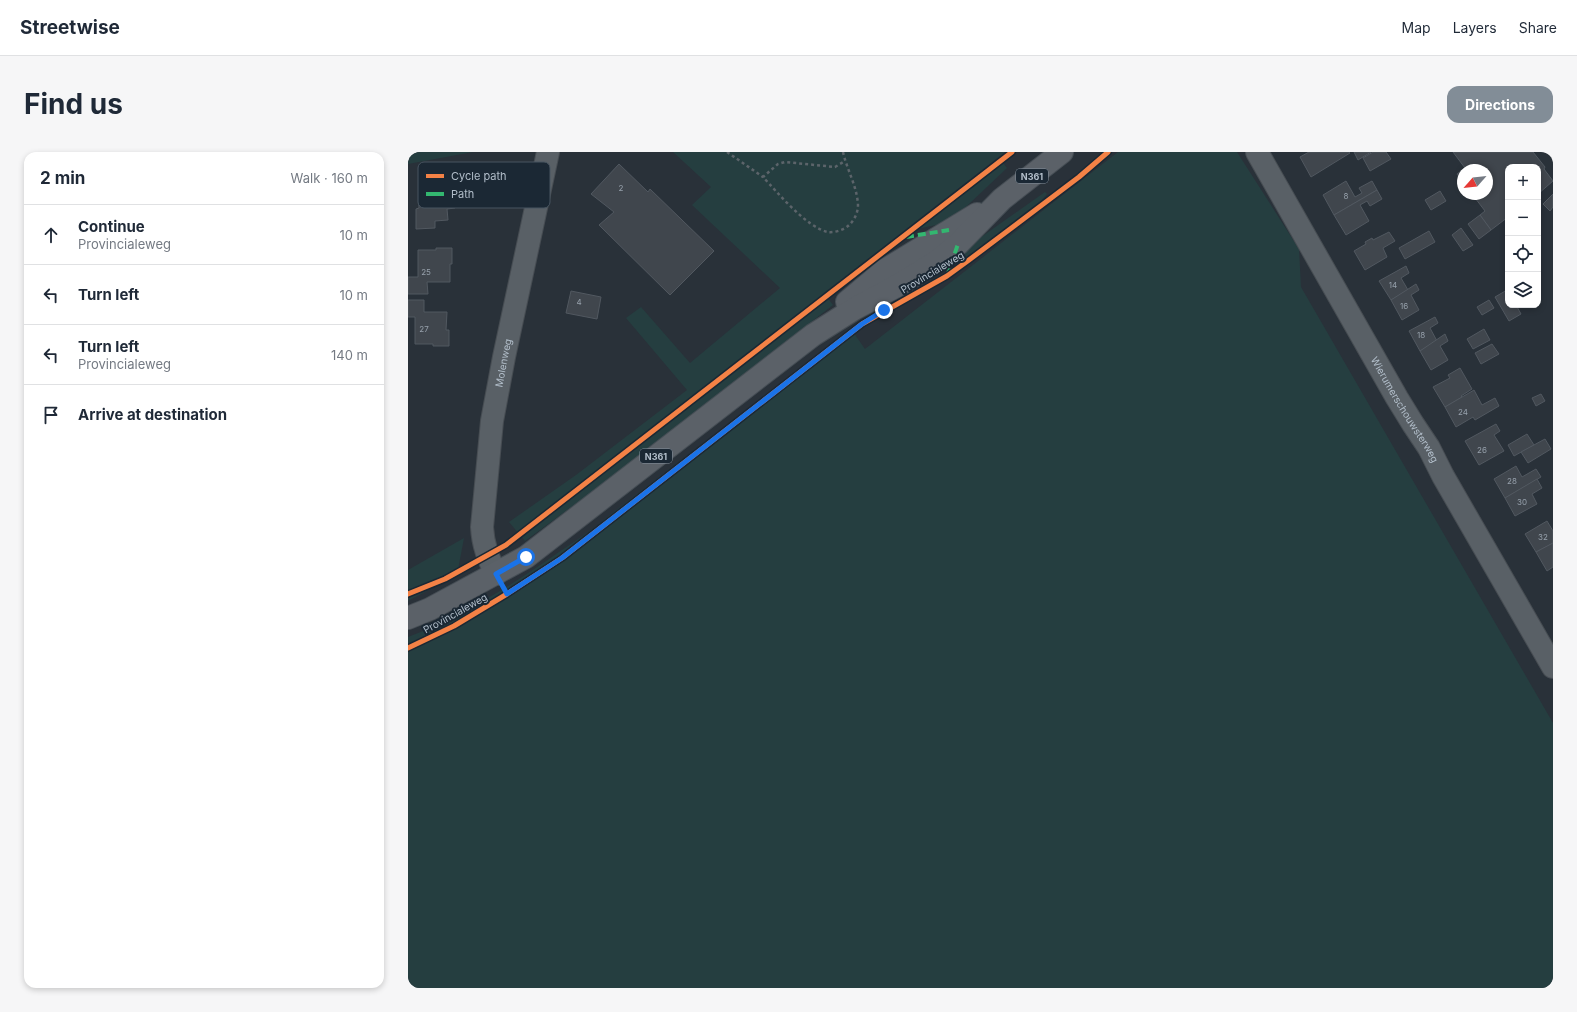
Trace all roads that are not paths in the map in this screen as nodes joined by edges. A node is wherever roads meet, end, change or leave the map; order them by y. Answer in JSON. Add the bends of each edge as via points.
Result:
{"nodes":[{"id":1,"x":548,"y":152,"type":"edge"},
{"id":2,"x":1062,"y":152,"type":"edge"},
{"id":3,"x":1257,"y":152,"type":"edge"},
{"id":4,"x":546,"y":162,"type":"edge"},
{"id":5,"x":536,"y":208,"type":"edge"},
{"id":6,"x":496,"y":574,"type":"junction"},
{"id":7,"x":408,"y":618,"type":"edge"},
{"id":8,"x":1553,"y":667,"type":"edge"}],
"edges":[{"from":1,"to":4,"type":"street","name":"Molenweg"},
{"from":2,"to":6,"type":"main road","name":"Provincialeweg","number":"N361","via":[[1002,199],[885,270],[813,335],[526,557]]},
{"from":3,"to":8,"type":"street","name":"Wierumerschouwsterweg"},
{"from":5,"to":6,"type":"street","name":"Molenweg","via":[[492,421],[482,527],[485,551]]},
{"from":6,"to":7,"type":"main road","name":"Provincialeweg","number":"N361"}]}
